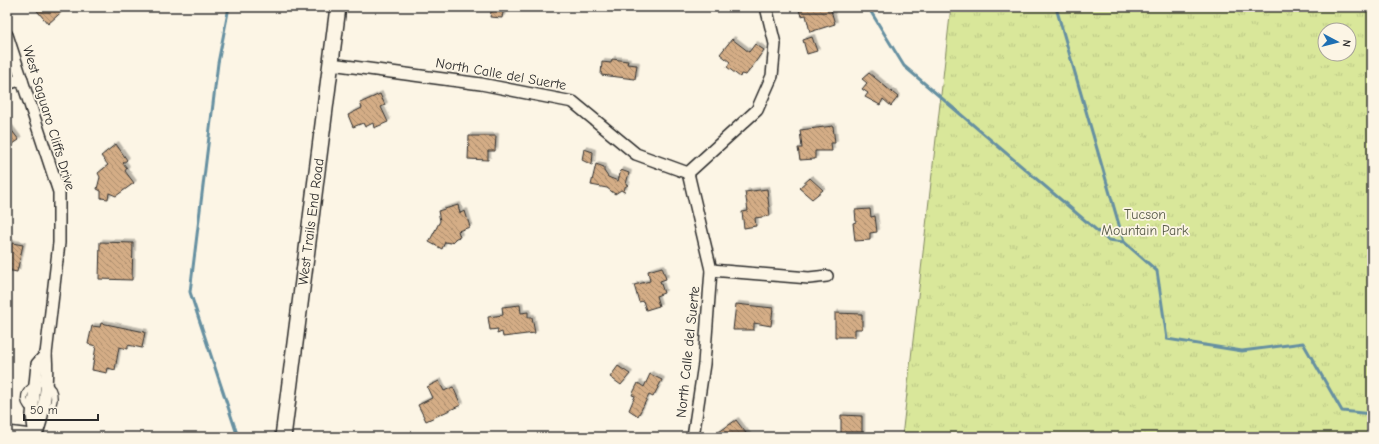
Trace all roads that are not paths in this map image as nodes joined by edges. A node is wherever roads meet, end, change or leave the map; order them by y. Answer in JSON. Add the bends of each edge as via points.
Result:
{"nodes":[{"id":1,"x":338,"y":7,"type":"edge"},
{"id":2,"x":766,"y":7,"type":"edge"},
{"id":3,"x":7,"y":35,"type":"edge"},
{"id":4,"x":331,"y":64,"type":"junction"},
{"id":5,"x":22,"y":79,"type":"junction"},
{"id":6,"x":7,"y":84,"type":"edge"},
{"id":7,"x":688,"y":173,"type":"junction"},
{"id":8,"x":711,"y":270,"type":"junction"},
{"id":9,"x":827,"y":276,"type":"dead end"},
{"id":10,"x":40,"y":384,"type":"junction"},
{"id":11,"x":37,"y":411,"type":"junction"},
{"id":12,"x":7,"y":434,"type":"edge"},
{"id":13,"x":31,"y":437,"type":"edge"},
{"id":14,"x":36,"y":437,"type":"edge"},
{"id":15,"x":284,"y":437,"type":"edge"},
{"id":16,"x":693,"y":437,"type":"edge"}],
"edges":[{"from":1,"to":4,"type":"street","name":"West Trails End Road"},
{"from":2,"to":7,"type":"street","via":[[776,44],[772,76],[757,110]]},
{"from":3,"to":5,"type":"street","name":"West Saguaro Cliffs Drive"},
{"from":4,"to":7,"type":"street","name":"North Calle del Suerte","via":[[481,84],[573,102],[636,154]]},
{"from":4,"to":15,"type":"street","name":"West Trails End Road"},
{"from":5,"to":6,"type":"street"},
{"from":5,"to":10,"type":"street","name":"West Saguaro Cliffs Drive","via":[[59,192],[59,243],[46,354],[38,364]]},
{"from":7,"to":8,"type":"street","name":"North Calle del Suerte"},
{"from":8,"to":9,"type":"street","name":"North Calle del Suerte","via":[[809,278]]},
{"from":8,"to":16,"type":"street","name":"North Calle del Suerte","via":[[704,364]]},
{"from":10,"to":11,"type":"street","name":"West Saguaro Cliffs Drive"},
{"from":10,"to":11,"type":"lane","via":[[50,387],[54,394],[54,402],[51,408]]},
{"from":11,"to":14,"type":"street","name":"West Saguaro Cliffs Drive","via":[[32,415]]},
{"from":12,"to":13,"type":"street"}]}
